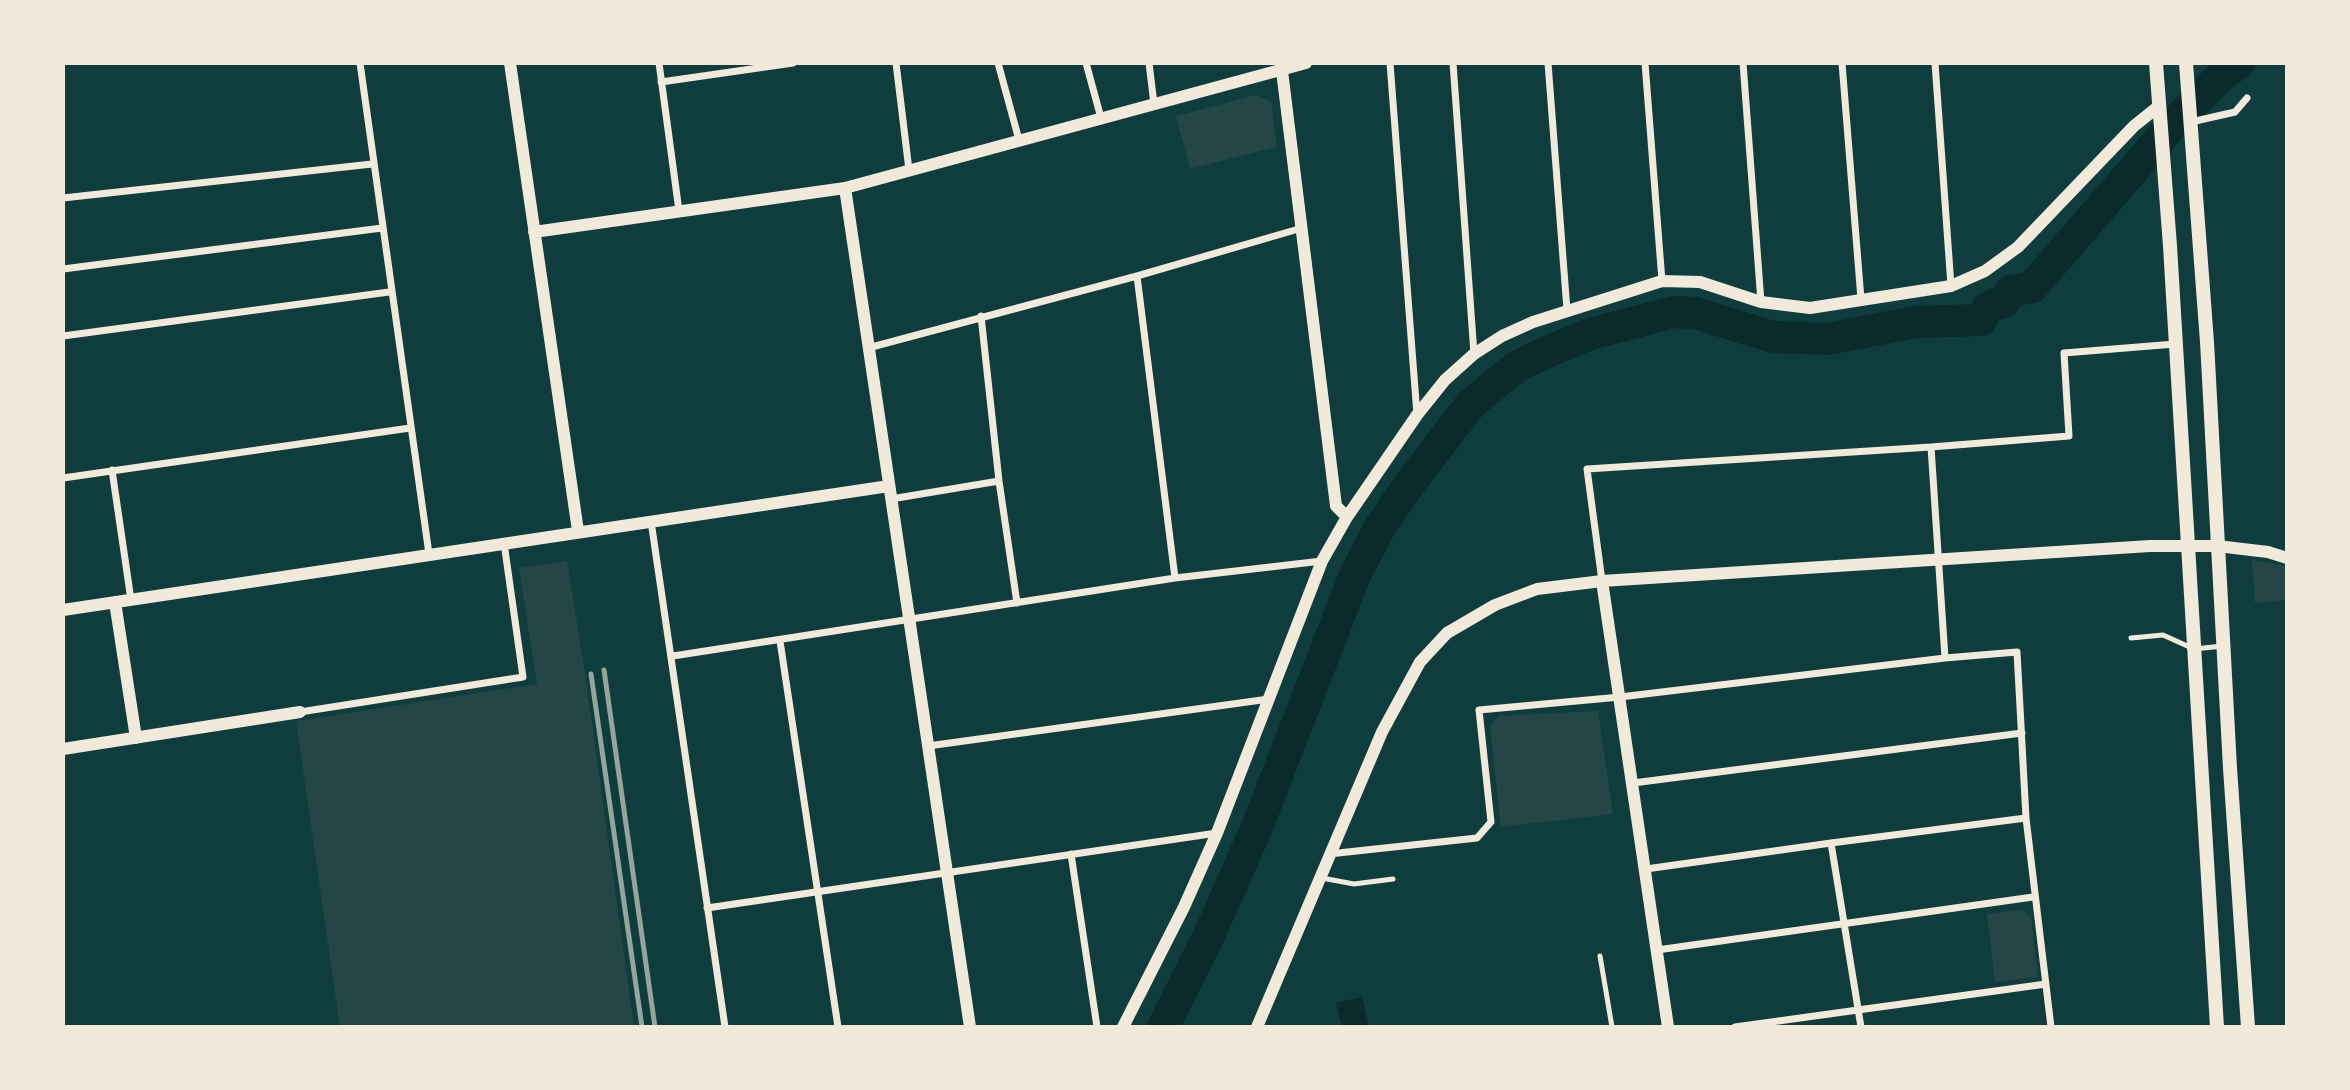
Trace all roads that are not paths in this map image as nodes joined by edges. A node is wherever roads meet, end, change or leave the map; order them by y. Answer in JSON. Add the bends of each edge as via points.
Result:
{"nodes":[{"id":1,"x":360,"y":63,"type":"edge"},
{"id":2,"x":510,"y":63,"type":"edge"},
{"id":3,"x":659,"y":63,"type":"edge"},
{"id":4,"x":793,"y":63,"type":"edge"},
{"id":5,"x":896,"y":63,"type":"edge"},
{"id":6,"x":998,"y":63,"type":"edge"},
{"id":7,"x":1086,"y":63,"type":"edge"},
{"id":8,"x":1149,"y":63,"type":"edge"},
{"id":9,"x":1306,"y":63,"type":"edge"},
{"id":10,"x":1390,"y":63,"type":"edge"},
{"id":11,"x":1453,"y":63,"type":"edge"},
{"id":12,"x":1548,"y":63,"type":"edge"},
{"id":13,"x":1645,"y":63,"type":"edge"},
{"id":14,"x":1744,"y":63,"type":"edge"},
{"id":15,"x":1842,"y":63,"type":"edge"},
{"id":16,"x":1935,"y":63,"type":"edge"},
{"id":17,"x":2155,"y":63,"type":"edge"},
{"id":18,"x":1282,"y":66,"type":"edge"},
{"id":19,"x":2186,"y":69,"type":"edge"},
{"id":20,"x":661,"y":82,"type":"junction"},
{"id":21,"x":2247,"y":98,"type":"dead end"},
{"id":22,"x":1154,"y":104,"type":"junction"},
{"id":23,"x":2159,"y":111,"type":"junction"},
{"id":24,"x":1101,"y":118,"type":"junction"},
{"id":25,"x":2190,"y":129,"type":"junction"},
{"id":26,"x":1019,"y":140,"type":"junction"},
{"id":27,"x":372,"y":164,"type":"junction"},
{"id":28,"x":909,"y":170,"type":"junction"},
{"id":29,"x":845,"y":188,"type":"junction"},
{"id":30,"x":63,"y":198,"type":"edge"},
{"id":31,"x":679,"y":211,"type":"junction"},
{"id":32,"x":382,"y":228,"type":"junction"},
{"id":33,"x":1302,"y":228,"type":"junction"},
{"id":34,"x":534,"y":232,"type":"junction"},
{"id":35,"x":63,"y":269,"type":"edge"},
{"id":36,"x":1137,"y":276,"type":"junction"},
{"id":37,"x":1661,"y":281,"type":"junction"},
{"id":38,"x":1951,"y":286,"type":"junction"},
{"id":39,"x":389,"y":292,"type":"junction"},
{"id":40,"x":1861,"y":299,"type":"junction"},
{"id":41,"x":1761,"y":303,"type":"junction"},
{"id":42,"x":1567,"y":310,"type":"junction"},
{"id":43,"x":981,"y":316,"type":"junction"},
{"id":44,"x":63,"y":335,"type":"edge"},
{"id":45,"x":2175,"y":344,"type":"junction"},
{"id":46,"x":867,"y":348,"type":"junction"},
{"id":47,"x":1474,"y":354,"type":"junction"},
{"id":48,"x":1417,"y":415,"type":"junction"},
{"id":49,"x":410,"y":428,"type":"junction"},
{"id":50,"x":1931,"y":447,"type":"junction"},
{"id":51,"x":112,"y":470,"type":"junction"},
{"id":52,"x":63,"y":478,"type":"edge"},
{"id":53,"x":999,"y":481,"type":"junction"},
{"id":54,"x":890,"y":492,"type":"junction"},
{"id":55,"x":1347,"y":517,"type":"junction"},
{"id":56,"x":652,"y":521,"type":"junction"},
{"id":57,"x":578,"y":531,"type":"junction"},
{"id":58,"x":504,"y":542,"type":"junction"},
{"id":59,"x":2188,"y":545,"type":"junction"},
{"id":60,"x":2217,"y":546,"type":"junction"},
{"id":61,"x":429,"y":554,"type":"junction"},
{"id":62,"x":2287,"y":558,"type":"edge"},
{"id":63,"x":1322,"y":561,"type":"junction"},
{"id":64,"x":1939,"y":561,"type":"junction"},
{"id":65,"x":1175,"y":578,"type":"junction"},
{"id":66,"x":1602,"y":581,"type":"junction"},
{"id":67,"x":131,"y":600,"type":"junction"},
{"id":68,"x":115,"y":602,"type":"junction"},
{"id":69,"x":1017,"y":603,"type":"junction"},
{"id":70,"x":63,"y":610,"type":"edge"},
{"id":71,"x":909,"y":621,"type":"junction"},
{"id":72,"x":2131,"y":638,"type":"dead end"},
{"id":73,"x":780,"y":641,"type":"junction"},
{"id":74,"x":2223,"y":646,"type":"junction"},
{"id":75,"x":2193,"y":649,"type":"junction"},
{"id":76,"x":673,"y":656,"type":"junction"},
{"id":77,"x":1945,"y":658,"type":"junction"},
{"id":78,"x":1620,"y":697,"type":"junction"},
{"id":79,"x":1269,"y":699,"type":"junction"},
{"id":80,"x":300,"y":712,"type":"joint"},
{"id":81,"x":2022,"y":733,"type":"junction"},
{"id":82,"x":136,"y":738,"type":"junction"},
{"id":83,"x":927,"y":747,"type":"junction"},
{"id":84,"x":63,"y":748,"type":"edge"},
{"id":85,"x":1633,"y":783,"type":"junction"},
{"id":86,"x":2025,"y":818,"type":"junction"},
{"id":87,"x":1217,"y":833,"type":"junction"},
{"id":88,"x":1831,"y":843,"type":"junction"},
{"id":89,"x":1071,"y":854,"type":"junction"},
{"id":90,"x":1329,"y":854,"type":"junction"},
{"id":91,"x":1646,"y":869,"type":"junction"},
{"id":92,"x":947,"y":872,"type":"junction"},
{"id":93,"x":1319,"y":878,"type":"junction"},
{"id":94,"x":1394,"y":879,"type":"dead end"},
{"id":95,"x":818,"y":891,"type":"junction"},
{"id":96,"x":2033,"y":897,"type":"junction"},
{"id":97,"x":707,"y":908,"type":"junction"},
{"id":98,"x":1843,"y":923,"type":"junction"},
{"id":99,"x":1657,"y":950,"type":"junction"},
{"id":100,"x":1600,"y":956,"type":"dead end"},
{"id":101,"x":2046,"y":984,"type":"junction"},
{"id":102,"x":1858,"y":1012,"type":"junction"},
{"id":103,"x":725,"y":1027,"type":"edge"},
{"id":104,"x":838,"y":1027,"type":"edge"},
{"id":105,"x":970,"y":1027,"type":"edge"},
{"id":106,"x":1097,"y":1027,"type":"edge"},
{"id":107,"x":1123,"y":1027,"type":"edge"},
{"id":108,"x":1257,"y":1027,"type":"edge"},
{"id":109,"x":1612,"y":1027,"type":"edge"},
{"id":110,"x":1668,"y":1027,"type":"edge"},
{"id":111,"x":1735,"y":1027,"type":"edge"},
{"id":112,"x":1861,"y":1027,"type":"edge"},
{"id":113,"x":2051,"y":1027,"type":"edge"},
{"id":114,"x":2217,"y":1027,"type":"edge"},
{"id":115,"x":2248,"y":1027,"type":"edge"}],
"edges":[{"from":1,"to":27,"type":"street"},
{"from":2,"to":34,"type":"street"},
{"from":3,"to":20,"type":"street"},
{"from":4,"to":20,"type":"street"},
{"from":5,"to":28,"type":"street"},
{"from":6,"to":26,"type":"street"},
{"from":7,"to":24,"type":"street"},
{"from":8,"to":22,"type":"street"},
{"from":9,"to":18,"type":"street"},
{"from":10,"to":48,"type":"street"},
{"from":11,"to":47,"type":"street"},
{"from":12,"to":42,"type":"street"},
{"from":13,"to":37,"type":"street"},
{"from":14,"to":41,"type":"street"},
{"from":15,"to":40,"type":"street"},
{"from":16,"to":38,"type":"street"},
{"from":17,"to":23,"type":"main road"},
{"from":18,"to":22,"type":"street"},
{"from":18,"to":33,"type":"street"},
{"from":19,"to":25,"type":"main road"},
{"from":20,"to":31,"type":"street"},
{"from":21,"to":25,"type":"street","via":[[2235,112]]},
{"from":22,"to":24,"type":"street"},
{"from":23,"to":38,"type":"street","via":[[2134,126],[2018,247],[1985,271]]},
{"from":23,"to":45,"type":"main road"},
{"from":24,"to":26,"type":"street"},
{"from":25,"to":60,"type":"main road"},
{"from":26,"to":28,"type":"street"},
{"from":27,"to":30,"type":"street"},
{"from":27,"to":32,"type":"street"},
{"from":28,"to":29,"type":"street"},
{"from":29,"to":31,"type":"street"},
{"from":29,"to":46,"type":"street"},
{"from":31,"to":34,"type":"street"},
{"from":32,"to":35,"type":"street"},
{"from":32,"to":39,"type":"street"},
{"from":33,"to":36,"type":"street"},
{"from":33,"to":55,"type":"street","via":[[1336,506]]},
{"from":34,"to":57,"type":"street"},
{"from":36,"to":43,"type":"street"},
{"from":36,"to":65,"type":"street"},
{"from":37,"to":41,"type":"street","via":[[1700,282]]},
{"from":37,"to":42,"type":"street"},
{"from":38,"to":40,"type":"street"},
{"from":39,"to":44,"type":"street"},
{"from":39,"to":49,"type":"street"},
{"from":40,"to":41,"type":"street","via":[[1810,308]]},
{"from":42,"to":47,"type":"street","via":[[1502,336]]},
{"from":43,"to":46,"type":"street"},
{"from":43,"to":53,"type":"street"},
{"from":45,"to":50,"type":"street","via":[[2064,353],[2069,436]]},
{"from":45,"to":59,"type":"main road"},
{"from":46,"to":54,"type":"street"},
{"from":47,"to":48,"type":"street"},
{"from":48,"to":55,"type":"street"},
{"from":49,"to":51,"type":"street"},
{"from":49,"to":61,"type":"street"},
{"from":50,"to":64,"type":"street"},
{"from":50,"to":66,"type":"street","via":[[1587,469]]},
{"from":51,"to":52,"type":"street"},
{"from":51,"to":67,"type":"street"},
{"from":53,"to":54,"type":"street"},
{"from":53,"to":69,"type":"street"},
{"from":54,"to":56,"type":"street"},
{"from":54,"to":71,"type":"street"},
{"from":55,"to":63,"type":"street"},
{"from":56,"to":57,"type":"street"},
{"from":56,"to":76,"type":"street"},
{"from":57,"to":58,"type":"street"},
{"from":58,"to":61,"type":"street"},
{"from":58,"to":80,"type":"street","via":[[523,677]]},
{"from":59,"to":60,"type":"street"},
{"from":59,"to":64,"type":"street"},
{"from":59,"to":75,"type":"main road"},
{"from":60,"to":62,"type":"street"},
{"from":60,"to":74,"type":"main road"},
{"from":61,"to":67,"type":"street"},
{"from":63,"to":65,"type":"street"},
{"from":63,"to":79,"type":"street"},
{"from":64,"to":66,"type":"street"},
{"from":64,"to":77,"type":"street"},
{"from":65,"to":69,"type":"street"},
{"from":66,"to":78,"type":"street"},
{"from":66,"to":90,"type":"street","via":[[1522,594],[1447,633],[1420,662],[1382,732]]},
{"from":67,"to":68,"type":"street"},
{"from":68,"to":70,"type":"street"},
{"from":68,"to":82,"type":"street"},
{"from":69,"to":71,"type":"street"},
{"from":71,"to":73,"type":"street"},
{"from":71,"to":83,"type":"street"},
{"from":72,"to":75,"type":"lane","via":[[2163,635]]},
{"from":73,"to":76,"type":"street"},
{"from":73,"to":95,"type":"street"},
{"from":74,"to":75,"type":"lane"},
{"from":74,"to":115,"type":"main road"},
{"from":75,"to":114,"type":"main road"},
{"from":76,"to":97,"type":"street"},
{"from":77,"to":78,"type":"street"},
{"from":77,"to":81,"type":"street","via":[[2017,652]]},
{"from":78,"to":85,"type":"street"},
{"from":78,"to":90,"type":"street","via":[[1479,710],[1491,822],[1477,838]]},
{"from":79,"to":83,"type":"street"},
{"from":79,"to":87,"type":"street"},
{"from":80,"to":82,"type":"street"},
{"from":81,"to":85,"type":"street"},
{"from":81,"to":86,"type":"street"},
{"from":82,"to":84,"type":"street"},
{"from":83,"to":92,"type":"street"},
{"from":85,"to":91,"type":"street"},
{"from":86,"to":88,"type":"street"},
{"from":86,"to":96,"type":"street"},
{"from":87,"to":89,"type":"street"},
{"from":87,"to":107,"type":"street"},
{"from":88,"to":91,"type":"street"},
{"from":88,"to":98,"type":"street"},
{"from":89,"to":92,"type":"street"},
{"from":89,"to":106,"type":"street"},
{"from":90,"to":93,"type":"street"},
{"from":91,"to":99,"type":"street"},
{"from":92,"to":95,"type":"street"},
{"from":92,"to":105,"type":"street"},
{"from":93,"to":94,"type":"lane","via":[[1354,884]]},
{"from":93,"to":108,"type":"street"},
{"from":95,"to":97,"type":"street"},
{"from":95,"to":104,"type":"street"},
{"from":96,"to":98,"type":"street"},
{"from":96,"to":101,"type":"street"},
{"from":97,"to":103,"type":"street"},
{"from":98,"to":99,"type":"street"},
{"from":98,"to":102,"type":"street"},
{"from":99,"to":110,"type":"street"},
{"from":100,"to":109,"type":"lane"},
{"from":101,"to":102,"type":"street"},
{"from":101,"to":113,"type":"street"},
{"from":102,"to":111,"type":"street"},
{"from":102,"to":112,"type":"street"}]}
